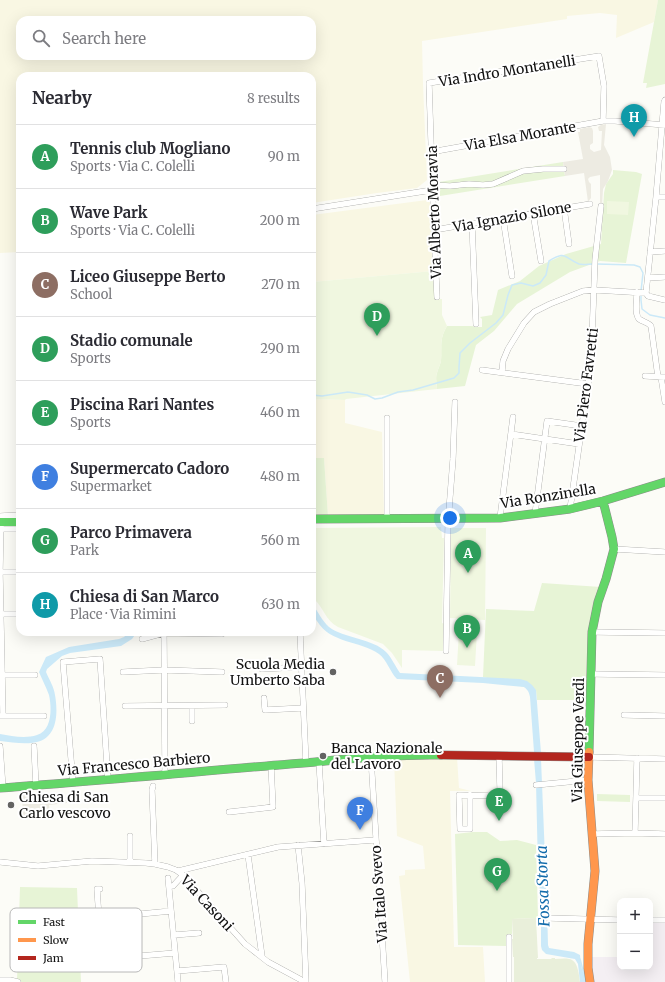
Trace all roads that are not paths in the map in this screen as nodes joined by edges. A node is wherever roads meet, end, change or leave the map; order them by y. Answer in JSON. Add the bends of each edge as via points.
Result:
{"nodes":[{"id":1,"x":665,"y":100,"type":"edge"},
{"id":2,"x":603,"y":122,"type":"junction"},
{"id":3,"x":663,"y":125,"type":"edge"},
{"id":4,"x":430,"y":128,"type":"joint"},
{"id":5,"x":431,"y":152,"type":"junction"},
{"id":6,"x":564,"y":169,"type":"dead end"},
{"id":7,"x":432,"y":188,"type":"junction"},
{"id":8,"x":656,"y":197,"type":"junction"},
{"id":9,"x":665,"y":197,"type":"edge"},
{"id":10,"x":590,"y":204,"type":"dead end"},
{"id":11,"x":600,"y":206,"type":"dead end"},
{"id":12,"x":316,"y":208,"type":"edge"},
{"id":13,"x":564,"y":208,"type":"junction"},
{"id":14,"x":533,"y":213,"type":"junction"},
{"id":15,"x":503,"y":218,"type":"junction"},
{"id":16,"x":472,"y":223,"type":"junction"},
{"id":17,"x":434,"y":230,"type":"junction"},
{"id":18,"x":569,"y":244,"type":"dead end"},
{"id":19,"x":665,"y":251,"type":"edge"},
{"id":20,"x":650,"y":252,"type":"junction"},
{"id":21,"x":541,"y":261,"type":"dead end"},
{"id":22,"x":512,"y":276,"type":"dead end"},
{"id":23,"x":665,"y":277,"type":"edge"},
{"id":24,"x":648,"y":278,"type":"junction"},
{"id":25,"x":594,"y":290,"type":"junction"},
{"id":26,"x":642,"y":293,"type":"junction"},
{"id":27,"x":437,"y":297,"type":"dead end"},
{"id":28,"x":665,"y":300,"type":"edge"},
{"id":29,"x":476,"y":324,"type":"dead end"},
{"id":30,"x":482,"y":370,"type":"dead end"},
{"id":31,"x":502,"y":372,"type":"junction"},
{"id":32,"x":645,"y":376,"type":"dead end"},
{"id":33,"x":661,"y":377,"type":"edge"},
{"id":34,"x":588,"y":384,"type":"junction"},
{"id":35,"x":455,"y":402,"type":"dead end"},
{"id":36,"x":665,"y":402,"type":"edge"},
{"id":37,"x":513,"y":416,"type":"dead end"},
{"id":38,"x":388,"y":418,"type":"dead end"},
{"id":39,"x":582,"y":426,"type":"junction"},
{"id":40,"x":511,"y":434,"type":"junction"},
{"id":41,"x":545,"y":439,"type":"junction"},
{"id":42,"x":579,"y":444,"type":"junction"},
{"id":43,"x":665,"y":482,"type":"edge"},
{"id":44,"x":603,"y":501,"type":"junction"},
{"id":45,"x":570,"y":508,"type":"junction"},
{"id":46,"x":535,"y":514,"type":"junction"},
{"id":47,"x":16,"y":517,"type":"edge"},
{"id":48,"x":387,"y":518,"type":"junction"},
{"id":49,"x":500,"y":518,"type":"junction"},
{"id":50,"x":448,"y":519,"type":"junction"},
{"id":51,"x":316,"y":520,"type":"edge"},
{"id":52,"x":16,"y":522,"type":"edge"},
{"id":53,"x":0,"y":524,"type":"edge"},
{"id":54,"x":16,"y":528,"type":"edge"},
{"id":55,"x":614,"y":549,"type":"junction"},
{"id":56,"x":665,"y":552,"type":"edge"},
{"id":57,"x":0,"y":572,"type":"edge"},
{"id":58,"x":16,"y":572,"type":"edge"},
{"id":59,"x":1,"y":614,"type":"edge"},
{"id":60,"x":16,"y":614,"type":"edge"},
{"id":61,"x":592,"y":632,"type":"junction"},
{"id":62,"x":665,"y":633,"type":"edge"},
{"id":63,"x":151,"y":636,"type":"edge"},
{"id":64,"x":164,"y":636,"type":"edge"},
{"id":65,"x":300,"y":636,"type":"edge"},
{"id":66,"x":142,"y":639,"type":"dead end"},
{"id":67,"x":446,"y":651,"type":"dead end"},
{"id":68,"x":302,"y":667,"type":"junction"},
{"id":69,"x":262,"y":669,"type":"dead end"},
{"id":70,"x":164,"y":670,"type":"junction"},
{"id":71,"x":123,"y":672,"type":"dead end"},
{"id":72,"x":222,"y":672,"type":"dead end"},
{"id":73,"x":1,"y":674,"type":"edge"},
{"id":74,"x":591,"y":674,"type":"junction"},
{"id":75,"x":35,"y":675,"type":"dead end"},
{"id":76,"x":665,"y":675,"type":"edge"},
{"id":77,"x":264,"y":698,"type":"dead end"},
{"id":78,"x":225,"y":705,"type":"dead end"},
{"id":79,"x":125,"y":706,"type":"dead end"},
{"id":80,"x":164,"y":706,"type":"junction"},
{"id":81,"x":192,"y":706,"type":"junction"},
{"id":82,"x":304,"y":708,"type":"junction"},
{"id":83,"x":624,"y":715,"type":"dead end"},
{"id":84,"x":2,"y":716,"type":"edge"},
{"id":85,"x":44,"y":716,"type":"dead end"},
{"id":86,"x":665,"y":716,"type":"edge"},
{"id":87,"x":192,"y":721,"type":"dead end"},
{"id":88,"x":0,"y":746,"type":"edge"},
{"id":89,"x":34,"y":746,"type":"dead end"},
{"id":90,"x":498,"y":756,"type":"junction"},
{"id":91,"x":588,"y":757,"type":"junction"},
{"id":92,"x":370,"y":758,"type":"junction"},
{"id":93,"x":637,"y":758,"type":"junction"},
{"id":94,"x":665,"y":759,"type":"edge"},
{"id":95,"x":319,"y":762,"type":"junction"},
{"id":96,"x":306,"y":763,"type":"junction"},
{"id":97,"x":271,"y":765,"type":"junction"},
{"id":98,"x":165,"y":774,"type":"junction"},
{"id":99,"x":108,"y":780,"type":"junction"},
{"id":100,"x":588,"y":780,"type":"junction"},
{"id":101,"x":73,"y":783,"type":"junction"},
{"id":102,"x":539,"y":785,"type":"dead end"},
{"id":103,"x":36,"y":786,"type":"junction"},
{"id":104,"x":153,"y":786,"type":"dead end"},
{"id":105,"x":2,"y":788,"type":"edge"},
{"id":106,"x":470,"y":795,"type":"junction"},
{"id":107,"x":636,"y":798,"type":"junction"},
{"id":108,"x":665,"y":798,"type":"edge"},
{"id":109,"x":229,"y":812,"type":"dead end"},
{"id":110,"x":636,"y":833,"type":"junction"},
{"id":111,"x":592,"y":834,"type":"junction"},
{"id":112,"x":665,"y":834,"type":"edge"},
{"id":113,"x":130,"y":836,"type":"dead end"},
{"id":114,"x":375,"y":840,"type":"junction"},
{"id":115,"x":324,"y":844,"type":"junction"},
{"id":116,"x":298,"y":845,"type":"junction"},
{"id":117,"x":248,"y":854,"type":"junction"},
{"id":118,"x":0,"y":862,"type":"edge"},
{"id":119,"x":130,"y":862,"type":"junction"},
{"id":120,"x":155,"y":864,"type":"junction"},
{"id":121,"x":180,"y":873,"type":"junction"},
{"id":122,"x":168,"y":878,"type":"dead end"},
{"id":123,"x":169,"y":886,"type":"junction"},
{"id":124,"x":100,"y":889,"type":"dead end"},
{"id":125,"x":98,"y":908,"type":"edge"},
{"id":126,"x":172,"y":911,"type":"junction"},
{"id":127,"x":142,"y":914,"type":"edge"},
{"id":128,"x":547,"y":918,"type":"dead end"},
{"id":129,"x":591,"y":920,"type":"junction"},
{"id":130,"x":617,"y":920,"type":"edge"},
{"id":131,"x":653,"y":920,"type":"edge"},
{"id":132,"x":665,"y":920,"type":"edge"},
{"id":133,"x":199,"y":933,"type":"dead end"},
{"id":134,"x":174,"y":935,"type":"junction"},
{"id":135,"x":509,"y":937,"type":"dead end"},
{"id":136,"x":175,"y":953,"type":"junction"},
{"id":137,"x":142,"y":956,"type":"edge"},
{"id":138,"x":262,"y":958,"type":"junction"},
{"id":139,"x":177,"y":971,"type":"junction"},
{"id":140,"x":0,"y":980,"type":"edge"},
{"id":141,"x":18,"y":982,"type":"edge"},
{"id":142,"x":178,"y":982,"type":"edge"},
{"id":143,"x":226,"y":982,"type":"edge"},
{"id":144,"x":306,"y":982,"type":"edge"},
{"id":145,"x":385,"y":982,"type":"edge"},
{"id":146,"x":509,"y":982,"type":"edge"},
{"id":147,"x":590,"y":982,"type":"edge"}],
"edges":[{"from":1,"to":3,"type":"street"},
{"from":2,"to":3,"type":"street","name":"Via Elsa Morante"},
{"from":2,"to":4,"type":"street","name":"Via Indro Montanelli","via":[[604,86],[599,56],[429,83]]},
{"from":2,"to":5,"type":"street","name":"Via Elsa Morante"},
{"from":3,"to":8,"type":"street"},
{"from":4,"to":5,"type":"street","name":"Via Alberto Moravia"},
{"from":5,"to":7,"type":"street","name":"Via Alberto Moravia"},
{"from":6,"to":7,"type":"street","via":[[543,168],[523,171],[483,186],[469,184]]},
{"from":7,"to":12,"type":"street"},
{"from":7,"to":17,"type":"street","name":"Via Alberto Moravia"},
{"from":8,"to":9,"type":"street"},
{"from":8,"to":20,"type":"street"},
{"from":10,"to":13,"type":"street","name":"Via Ignazio Silone"},
{"from":11,"to":25,"type":"street","name":"Via Piero Favretti"},
{"from":13,"to":14,"type":"street","name":"Via Ignazio Silone"},
{"from":13,"to":18,"type":"street"},
{"from":14,"to":15,"type":"street","name":"Via Ignazio Silone"},
{"from":14,"to":21,"type":"street"},
{"from":15,"to":16,"type":"street","name":"Via Ignazio Silone"},
{"from":15,"to":22,"type":"street"},
{"from":16,"to":17,"type":"street","name":"Via Ignazio Silone"},
{"from":16,"to":29,"type":"street"},
{"from":17,"to":27,"type":"street","name":"Via Alberto Moravia"},
{"from":19,"to":20,"type":"street"},
{"from":20,"to":24,"type":"street"},
{"from":23,"to":24,"type":"street"},
{"from":24,"to":26,"type":"street"},
{"from":25,"to":26,"type":"street"},
{"from":25,"to":31,"type":"street","via":[[583,291],[534,312],[508,349],[503,360]]},
{"from":25,"to":34,"type":"street","name":"Via Piero Favretti"},
{"from":26,"to":28,"type":"street"},
{"from":26,"to":33,"type":"street","via":[[636,314],[651,326]]},
{"from":30,"to":31,"type":"street"},
{"from":31,"to":34,"type":"street"},
{"from":32,"to":33,"type":"street"},
{"from":33,"to":36,"type":"street"},
{"from":34,"to":39,"type":"street","name":"Via Piero Favretti"},
{"from":35,"to":50,"type":"street"},
{"from":37,"to":40,"type":"street"},
{"from":38,"to":48,"type":"street"},
{"from":39,"to":41,"type":"street","via":[[547,421]]},
{"from":39,"to":42,"type":"street","name":"Via Piero Favretti"},
{"from":40,"to":41,"type":"street"},
{"from":40,"to":49,"type":"street"},
{"from":41,"to":42,"type":"street"},
{"from":41,"to":46,"type":"street"},
{"from":42,"to":45,"type":"street","name":"Via Piero Favretti"},
{"from":43,"to":44,"type":"street","name":"Via Ronzinella"},
{"from":44,"to":45,"type":"street","name":"Via Ronzinella"},
{"from":44,"to":55,"type":"street","name":"Via Giuseppe Verdi"},
{"from":45,"to":46,"type":"street","name":"Via Ronzinella"},
{"from":46,"to":49,"type":"street","name":"Via Ronzinella"},
{"from":47,"to":53,"type":"street"},
{"from":48,"to":50,"type":"street","name":"Via Ronzinella"},
{"from":48,"to":51,"type":"street","name":"Via Ronzinella"},
{"from":49,"to":50,"type":"street","name":"Via Ronzinella"},
{"from":50,"to":67,"type":"street"},
{"from":52,"to":53,"type":"street"},
{"from":53,"to":54,"type":"street"},
{"from":53,"to":57,"type":"street"},
{"from":55,"to":56,"type":"street"},
{"from":55,"to":61,"type":"street","name":"Via Giuseppe Verdi"},
{"from":57,"to":58,"type":"street"},
{"from":57,"to":59,"type":"street"},
{"from":59,"to":60,"type":"street"},
{"from":59,"to":73,"type":"street"},
{"from":61,"to":62,"type":"street"},
{"from":61,"to":74,"type":"street","name":"Via Giuseppe Verdi"},
{"from":63,"to":66,"type":"street"},
{"from":64,"to":70,"type":"street"},
{"from":65,"to":68,"type":"street"},
{"from":68,"to":69,"type":"street"},
{"from":68,"to":82,"type":"street"},
{"from":70,"to":71,"type":"street"},
{"from":70,"to":72,"type":"street"},
{"from":70,"to":80,"type":"street"},
{"from":73,"to":75,"type":"street"},
{"from":73,"to":84,"type":"street"},
{"from":74,"to":76,"type":"street"},
{"from":74,"to":91,"type":"street","name":"Via Giuseppe Verdi"},
{"from":77,"to":82,"type":"street","via":[[264,710]]},
{"from":78,"to":81,"type":"street"},
{"from":79,"to":80,"type":"street"},
{"from":80,"to":81,"type":"street"},
{"from":80,"to":98,"type":"street"},
{"from":81,"to":87,"type":"street"},
{"from":82,"to":96,"type":"street"},
{"from":83,"to":86,"type":"street"},
{"from":84,"to":85,"type":"street"},
{"from":88,"to":105,"type":"street"},
{"from":89,"to":103,"type":"street"},
{"from":90,"to":91,"type":"street","name":"Via Francesco Barbiero"},
{"from":90,"to":92,"type":"street","name":"Via Francesco Barbiero","via":[[427,755]]},
{"from":90,"to":106,"type":"street","via":[[499,793],[495,796]]},
{"from":91,"to":93,"type":"street","name":"Via Francesco Barbiero"},
{"from":91,"to":100,"type":"street","name":"Via Giuseppe Verdi"},
{"from":92,"to":95,"type":"street","name":"Via Francesco Barbiero"},
{"from":92,"to":114,"type":"street","name":"Via Italo Svevo"},
{"from":93,"to":94,"type":"street","name":"Via Francesco Barbiero"},
{"from":93,"to":107,"type":"street"},
{"from":95,"to":96,"type":"street","name":"Via Francesco Barbiero"},
{"from":95,"to":115,"type":"street"},
{"from":96,"to":97,"type":"street","name":"Via Francesco Barbiero"},
{"from":97,"to":98,"type":"street","name":"Via Francesco Barbiero"},
{"from":97,"to":109,"type":"street","via":[[273,807]]},
{"from":98,"to":99,"type":"street","name":"Via Francesco Barbiero"},
{"from":99,"to":101,"type":"street","name":"Via Francesco Barbiero"},
{"from":99,"to":101,"type":"street","via":[[100,659],[63,662]]},
{"from":100,"to":102,"type":"street"},
{"from":100,"to":111,"type":"street","name":"Via Giuseppe Verdi"},
{"from":101,"to":103,"type":"street","name":"Via Francesco Barbiero"},
{"from":103,"to":105,"type":"street","name":"Via Francesco Barbiero"},
{"from":104,"to":120,"type":"street"},
{"from":106,"to":106,"type":"street","via":[[458,795],[460,829],[470,829]]},
{"from":107,"to":108,"type":"street"},
{"from":107,"to":110,"type":"street"},
{"from":110,"to":111,"type":"street"},
{"from":110,"to":112,"type":"street"},
{"from":111,"to":129,"type":"street","name":"Via Giuseppe Verdi","via":[[595,871]]},
{"from":113,"to":119,"type":"street"},
{"from":114,"to":115,"type":"street"},
{"from":114,"to":145,"type":"street","name":"Via Italo Svevo"},
{"from":115,"to":116,"type":"street"},
{"from":116,"to":117,"type":"street"},
{"from":116,"to":144,"type":"street"},
{"from":117,"to":121,"type":"street"},
{"from":117,"to":138,"type":"street"},
{"from":118,"to":119,"type":"street","name":"Via Casoni","via":[[38,866],[92,860]]},
{"from":119,"to":120,"type":"street","name":"Via Casoni"},
{"from":120,"to":121,"type":"street","name":"Via Casoni"},
{"from":121,"to":123,"type":"street","via":[[173,886]]},
{"from":121,"to":138,"type":"street","name":"Via Casoni","via":[[245,944]]},
{"from":122,"to":123,"type":"street"},
{"from":123,"to":126,"type":"street"},
{"from":124,"to":125,"type":"street","via":[[97,889]]},
{"from":126,"to":127,"type":"street"},
{"from":126,"to":134,"type":"street"},
{"from":128,"to":129,"type":"street"},
{"from":129,"to":130,"type":"street"},
{"from":129,"to":147,"type":"street","name":"Via Giuseppe Verdi","via":[[587,956]]},
{"from":131,"to":132,"type":"street"},
{"from":133,"to":134,"type":"street"},
{"from":134,"to":136,"type":"street"},
{"from":135,"to":146,"type":"street"},
{"from":136,"to":137,"type":"street"},
{"from":136,"to":139,"type":"street"},
{"from":138,"to":144,"type":"street","name":"Via Casoni"},
{"from":139,"to":142,"type":"street"},
{"from":139,"to":143,"type":"street","via":[[224,967]]},
{"from":140,"to":141,"type":"street"}]}
